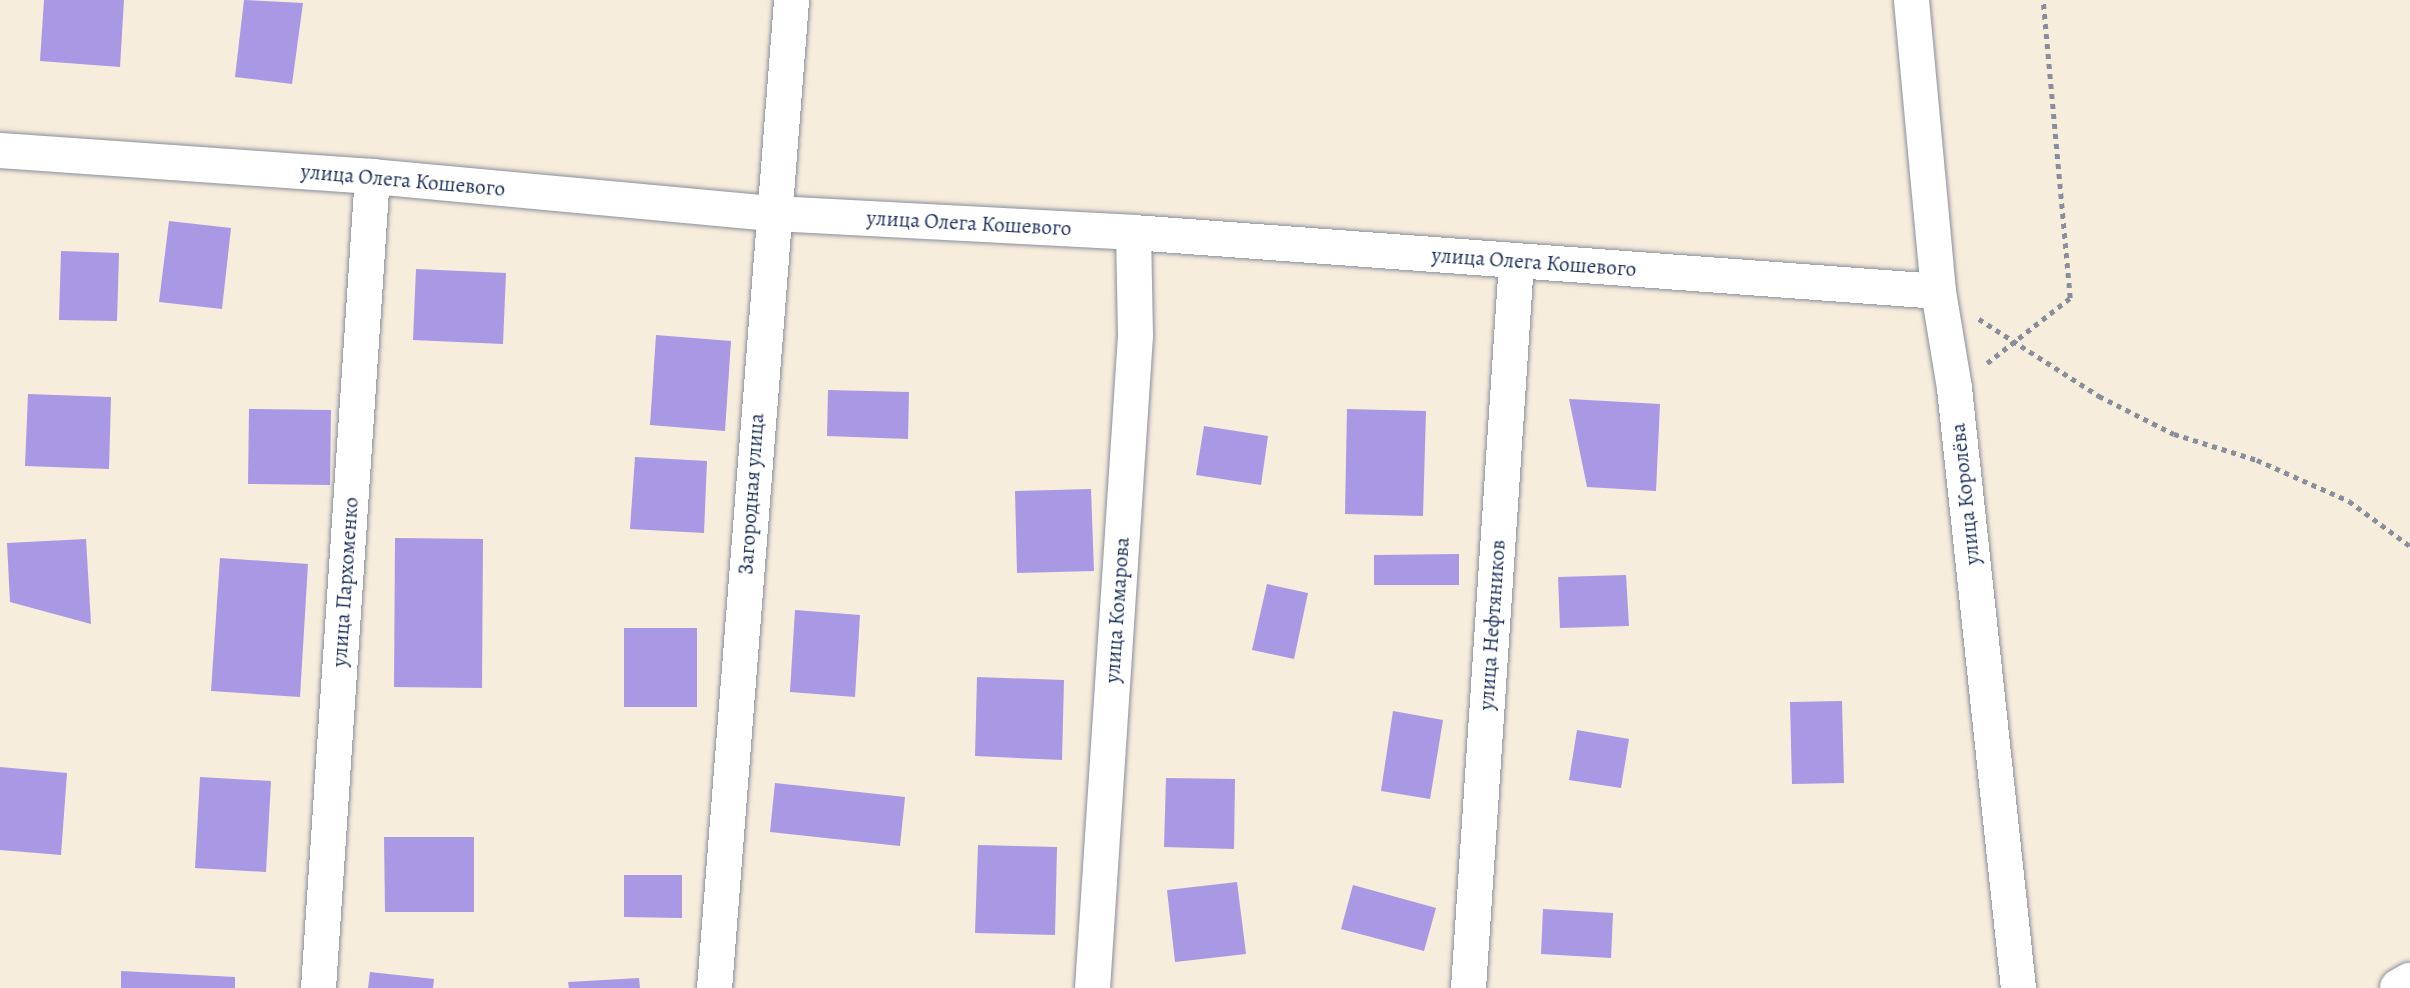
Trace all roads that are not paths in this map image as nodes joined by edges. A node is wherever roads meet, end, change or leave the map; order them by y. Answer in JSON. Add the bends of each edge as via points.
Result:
{"nodes":[{"id":1,"x":792,"y":0,"type":"edge"},
{"id":2,"x":1911,"y":0,"type":"edge"},
{"id":3,"x":0,"y":150,"type":"edge"},
{"id":4,"x":372,"y":176,"type":"junction"},
{"id":5,"x":772,"y":213,"type":"junction"},
{"id":6,"x":1133,"y":232,"type":"junction"},
{"id":7,"x":1516,"y":261,"type":"junction"},
{"id":8,"x":1938,"y":291,"type":"junction"},
{"id":9,"x":2410,"y":982,"type":"edge"},
{"id":10,"x":318,"y":988,"type":"edge"},
{"id":11,"x":714,"y":988,"type":"edge"},
{"id":12,"x":1092,"y":988,"type":"edge"},
{"id":13,"x":1468,"y":988,"type":"edge"},
{"id":14,"x":2018,"y":988,"type":"edge"},
{"id":15,"x":2399,"y":988,"type":"edge"}],
"edges":[{"from":1,"to":5,"type":"street","name":"Загородная улица"},
{"from":2,"to":8,"type":"street","name":"улица Королёва"},
{"from":3,"to":4,"type":"street","name":"улица Олега Кошевого"},
{"from":4,"to":5,"type":"street","name":"улица Олега Кошевого"},
{"from":4,"to":10,"type":"street","name":"улица Пархоменко"},
{"from":5,"to":6,"type":"street","name":"улица Олега Кошевого"},
{"from":5,"to":11,"type":"street","name":"Загородная улица"},
{"from":6,"to":7,"type":"street","name":"улица Олега Кошевого"},
{"from":6,"to":12,"type":"street","name":"улица Комарова","via":[[1135,335]]},
{"from":7,"to":8,"type":"street","name":"улица Олега Кошевого"},
{"from":7,"to":13,"type":"street","name":"улица Нефтяников"},
{"from":8,"to":14,"type":"street","name":"улица Королёва","via":[[1954,388]]},
{"from":9,"to":15,"type":"street"}]}
